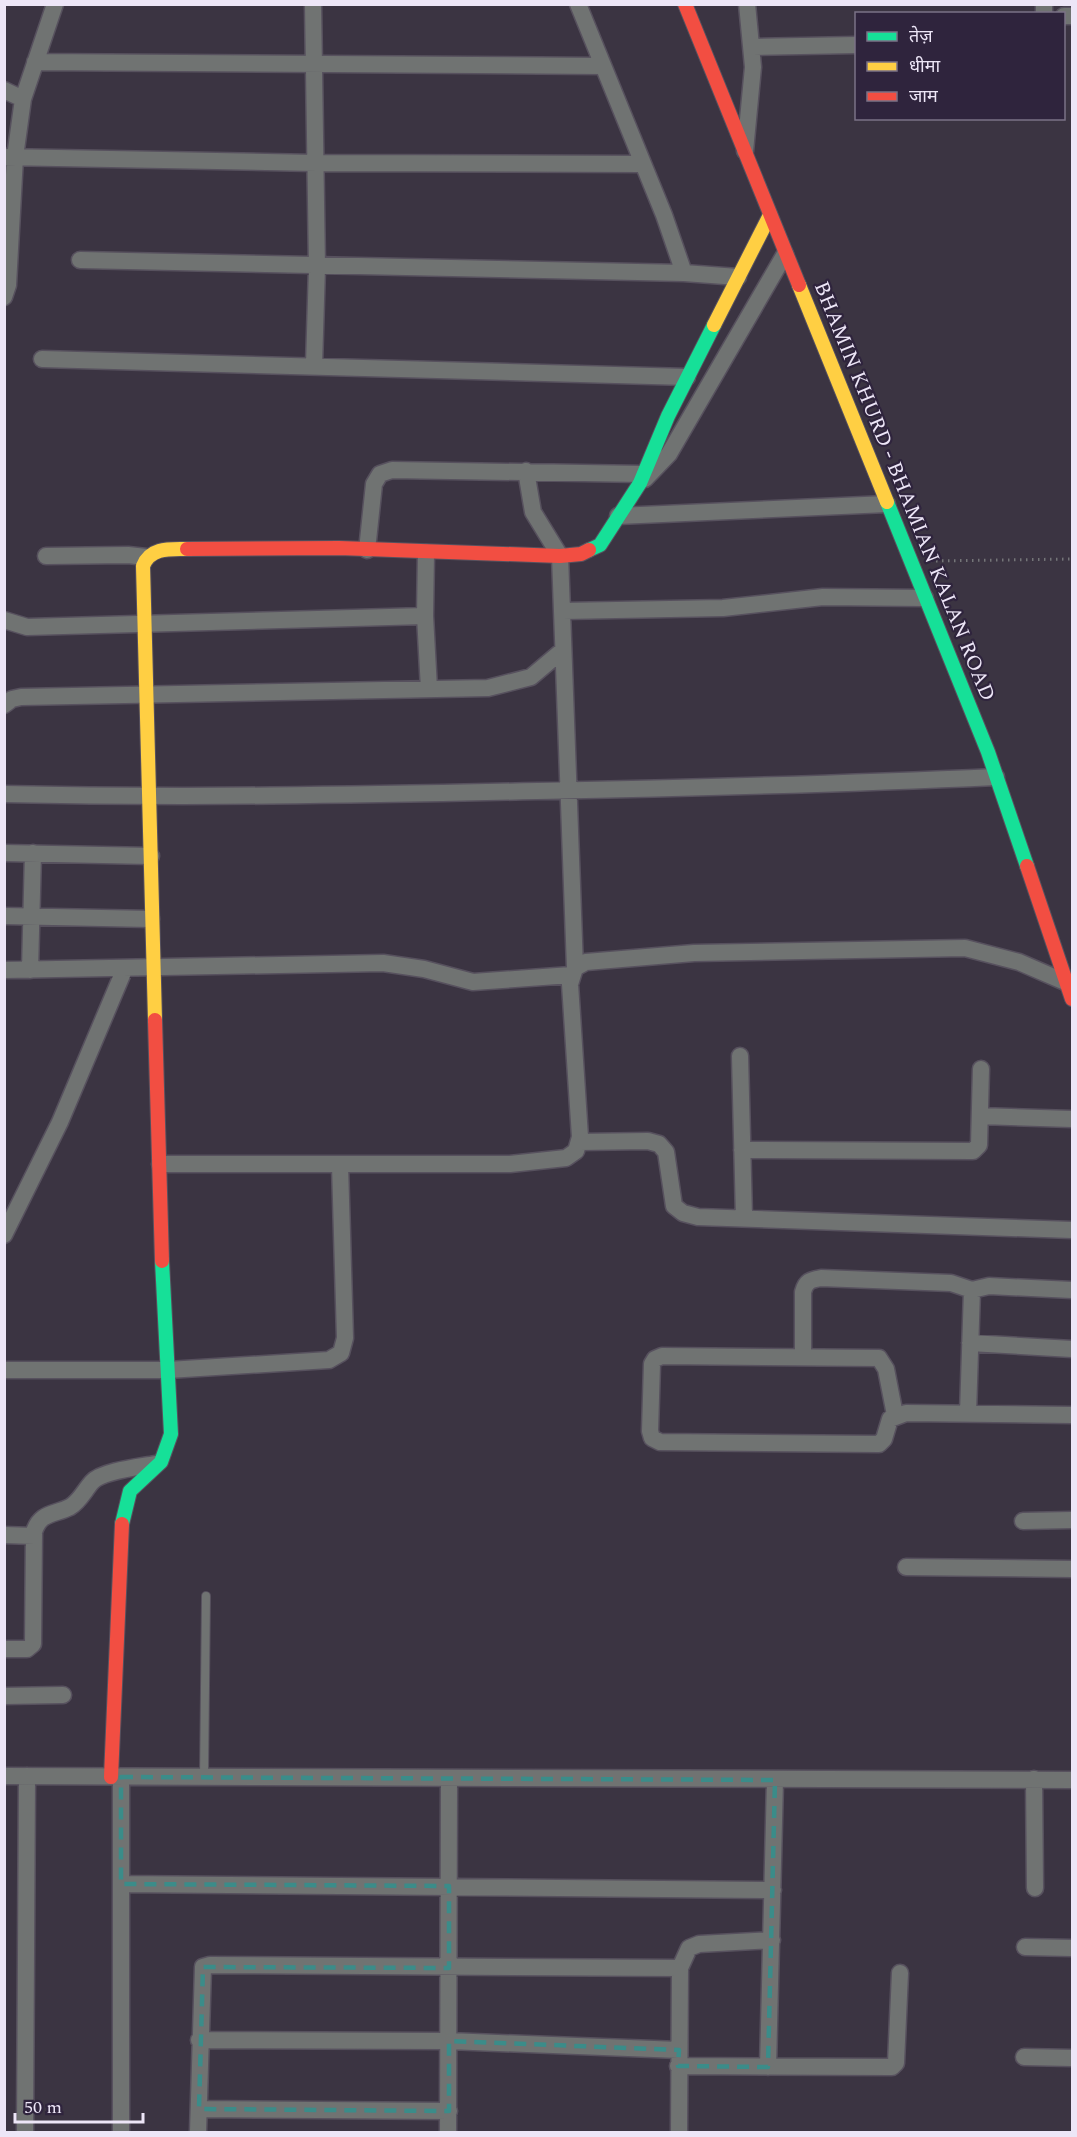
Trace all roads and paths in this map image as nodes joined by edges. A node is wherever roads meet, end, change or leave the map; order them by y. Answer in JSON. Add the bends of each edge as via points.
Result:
{"nodes":[{"id":1,"x":55,"y":4,"type":"edge"},
{"id":2,"x":313,"y":4,"type":"edge"},
{"id":3,"x":578,"y":4,"type":"edge"},
{"id":4,"x":685,"y":4,"type":"edge"},
{"id":5,"x":747,"y":4,"type":"edge"},
{"id":6,"x":855,"y":45,"type":"edge"},
{"id":7,"x":753,"y":47,"type":"junction"},
{"id":8,"x":35,"y":62,"type":"junction"},
{"id":9,"x":314,"y":64,"type":"junction"},
{"id":10,"x":603,"y":66,"type":"junction"},
{"id":11,"x":4,"y":90,"type":"edge"},
{"id":12,"x":23,"y":99,"type":"junction"},
{"id":13,"x":745,"y":154,"type":"junction"},
{"id":14,"x":10,"y":157,"type":"edge"},
{"id":15,"x":315,"y":163,"type":"junction"},
{"id":16,"x":643,"y":164,"type":"junction"},
{"id":17,"x":770,"y":215,"type":"junction"},
{"id":18,"x":8,"y":218,"type":"edge"},
{"id":19,"x":785,"y":254,"type":"junction"},
{"id":20,"x":80,"y":260,"type":"dead end"},
{"id":21,"x":317,"y":267,"type":"junction"},
{"id":22,"x":684,"y":273,"type":"junction"},
{"id":23,"x":738,"y":277,"type":"junction"},
{"id":24,"x":4,"y":297,"type":"edge"},
{"id":25,"x":42,"y":359,"type":"dead end"},
{"id":26,"x":314,"y":365,"type":"junction"},
{"id":27,"x":687,"y":376,"type":"junction"},
{"id":28,"x":526,"y":471,"type":"junction"},
{"id":29,"x":642,"y":478,"type":"junction"},
{"id":30,"x":887,"y":504,"type":"junction"},
{"id":31,"x":618,"y":516,"type":"junction"},
{"id":32,"x":367,"y":550,"type":"junction"},
{"id":33,"x":426,"y":553,"type":"junction"},
{"id":34,"x":46,"y":556,"type":"dead end"},
{"id":35,"x":560,"y":556,"type":"junction"},
{"id":36,"x":146,"y":557,"type":"junction"},
{"id":37,"x":1072,"y":560,"type":"edge"},
{"id":38,"x":911,"y":561,"type":"junction"},
{"id":39,"x":926,"y":598,"type":"junction"},
{"id":40,"x":563,"y":611,"type":"junction"},
{"id":41,"x":425,"y":616,"type":"junction"},
{"id":42,"x":4,"y":620,"type":"edge"},
{"id":43,"x":146,"y":625,"type":"junction"},
{"id":44,"x":563,"y":650,"type":"junction"},
{"id":45,"x":429,"y":689,"type":"junction"},
{"id":46,"x":149,"y":696,"type":"junction"},
{"id":47,"x":4,"y":705,"type":"edge"},
{"id":48,"x":996,"y":777,"type":"junction"},
{"id":49,"x":569,"y":790,"type":"junction"},
{"id":50,"x":4,"y":795,"type":"edge"},
{"id":51,"x":150,"y":797,"type":"junction"},
{"id":52,"x":4,"y":853,"type":"edge"},
{"id":53,"x":33,"y":853,"type":"junction"},
{"id":54,"x":151,"y":856,"type":"junction"},
{"id":55,"x":4,"y":916,"type":"edge"},
{"id":56,"x":32,"y":916,"type":"junction"},
{"id":57,"x":151,"y":919,"type":"junction"},
{"id":58,"x":152,"y":967,"type":"junction"},
{"id":59,"x":125,"y":968,"type":"junction"},
{"id":60,"x":4,"y":970,"type":"edge"},
{"id":61,"x":30,"y":970,"type":"junction"},
{"id":62,"x":573,"y":971,"type":"junction"},
{"id":63,"x":1071,"y":990,"type":"edge"},
{"id":64,"x":740,"y":1056,"type":"dead end"},
{"id":65,"x":981,"y":1069,"type":"dead end"},
{"id":66,"x":980,"y":1116,"type":"junction"},
{"id":67,"x":1072,"y":1119,"type":"edge"},
{"id":68,"x":579,"y":1142,"type":"junction"},
{"id":69,"x":742,"y":1150,"type":"junction"},
{"id":70,"x":160,"y":1164,"type":"junction"},
{"id":71,"x":340,"y":1165,"type":"junction"},
{"id":72,"x":744,"y":1218,"type":"junction"},
{"id":73,"x":1072,"y":1230,"type":"edge"},
{"id":74,"x":4,"y":1235,"type":"edge"},
{"id":75,"x":972,"y":1290,"type":"junction"},
{"id":76,"x":1072,"y":1290,"type":"edge"},
{"id":77,"x":969,"y":1343,"type":"junction"},
{"id":78,"x":1072,"y":1349,"type":"edge"},
{"id":79,"x":803,"y":1356,"type":"junction"},
{"id":80,"x":4,"y":1371,"type":"edge"},
{"id":81,"x":168,"y":1371,"type":"junction"},
{"id":82,"x":968,"y":1413,"type":"junction"},
{"id":83,"x":895,"y":1415,"type":"junction"},
{"id":84,"x":1072,"y":1415,"type":"edge"},
{"id":85,"x":162,"y":1462,"type":"junction"},
{"id":86,"x":1072,"y":1520,"type":"edge"},
{"id":87,"x":1023,"y":1521,"type":"dead end"},
{"id":88,"x":4,"y":1535,"type":"edge"},
{"id":89,"x":34,"y":1536,"type":"junction"},
{"id":90,"x":906,"y":1567,"type":"dead end"},
{"id":91,"x":1072,"y":1569,"type":"edge"},
{"id":92,"x":206,"y":1596,"type":"dead end"},
{"id":93,"x":4,"y":1649,"type":"edge"},
{"id":94,"x":63,"y":1695,"type":"dead end"},
{"id":95,"x":4,"y":1696,"type":"edge"},
{"id":96,"x":4,"y":1776,"type":"edge"},
{"id":97,"x":27,"y":1776,"type":"junction"},
{"id":98,"x":116,"y":1777,"type":"junction"},
{"id":99,"x":204,"y":1777,"type":"junction"},
{"id":100,"x":449,"y":1779,"type":"junction"},
{"id":101,"x":1034,"y":1779,"type":"junction"},
{"id":102,"x":1072,"y":1779,"type":"edge"},
{"id":103,"x":775,"y":1780,"type":"junction"},
{"id":104,"x":121,"y":1884,"type":"junction"},
{"id":105,"x":449,"y":1886,"type":"junction"},
{"id":106,"x":1035,"y":1888,"type":"dead end"},
{"id":107,"x":773,"y":1890,"type":"junction"},
{"id":108,"x":772,"y":1941,"type":"junction"},
{"id":109,"x":1025,"y":1947,"type":"dead end"},
{"id":110,"x":1072,"y":1948,"type":"edge"},
{"id":111,"x":449,"y":1968,"type":"junction"},
{"id":112,"x":680,"y":1968,"type":"junction"},
{"id":113,"x":900,"y":1973,"type":"dead end"},
{"id":114,"x":199,"y":2040,"type":"junction"},
{"id":115,"x":449,"y":2041,"type":"junction"},
{"id":116,"x":1024,"y":2057,"type":"dead end"},
{"id":117,"x":678,"y":2058,"type":"junction"},
{"id":118,"x":1072,"y":2058,"type":"edge"},
{"id":119,"x":768,"y":2067,"type":"junction"},
{"id":120,"x":199,"y":2109,"type":"junction"},
{"id":121,"x":449,"y":2111,"type":"junction"},
{"id":122,"x":25,"y":2133,"type":"edge"},
{"id":123,"x":121,"y":2133,"type":"edge"},
{"id":124,"x":198,"y":2133,"type":"edge"},
{"id":125,"x":448,"y":2133,"type":"edge"},
{"id":126,"x":679,"y":2133,"type":"edge"}],
"edges":[{"from":1,"to":8,"type":"street"},
{"from":2,"to":9,"type":"street"},
{"from":3,"to":10,"type":"street"},
{"from":4,"to":13,"type":"street","name":"BHAMIN KHURD - BHAMIAN KALAN ROAD"},
{"from":5,"to":7,"type":"street"},
{"from":6,"to":7,"type":"street"},
{"from":7,"to":13,"type":"street"},
{"from":8,"to":9,"type":"street"},
{"from":8,"to":12,"type":"street"},
{"from":9,"to":10,"type":"street"},
{"from":9,"to":15,"type":"street"},
{"from":10,"to":16,"type":"street"},
{"from":11,"to":12,"type":"street"},
{"from":12,"to":14,"type":"street"},
{"from":13,"to":17,"type":"street","name":"BHAMIN KHURD - BHAMIAN KALAN ROAD"},
{"from":14,"to":15,"type":"street"},
{"from":14,"to":18,"type":"street"},
{"from":15,"to":16,"type":"street"},
{"from":15,"to":21,"type":"street"},
{"from":16,"to":22,"type":"street"},
{"from":17,"to":19,"type":"street","name":"BHAMIN KHURD - BHAMIAN KALAN ROAD"},
{"from":17,"to":23,"type":"street"},
{"from":18,"to":24,"type":"street","via":[[8,285]]},
{"from":19,"to":29,"type":"street","via":[[669,454]]},
{"from":19,"to":30,"type":"street","name":"BHAMIN KHURD - BHAMIAN KALAN ROAD"},
{"from":20,"to":21,"type":"street"},
{"from":21,"to":22,"type":"street"},
{"from":21,"to":26,"type":"street"},
{"from":22,"to":23,"type":"street"},
{"from":23,"to":27,"type":"street"},
{"from":25,"to":26,"type":"street"},
{"from":26,"to":27,"type":"street"},
{"from":27,"to":29,"type":"street"},
{"from":28,"to":29,"type":"street"},
{"from":28,"to":32,"type":"street","via":[[392,470],[380,474],[374,484]]},
{"from":28,"to":35,"type":"street","via":[[533,512]]},
{"from":29,"to":31,"type":"street"},
{"from":30,"to":31,"type":"street"},
{"from":30,"to":38,"type":"street","name":"BHAMIN KHURD - BHAMIAN KALAN ROAD"},
{"from":31,"to":35,"type":"street","via":[[600,544],[581,554]]},
{"from":32,"to":33,"type":"street"},
{"from":32,"to":36,"type":"street","via":[[166,549]]},
{"from":33,"to":35,"type":"street"},
{"from":33,"to":41,"type":"street"},
{"from":34,"to":36,"type":"street"},
{"from":35,"to":40,"type":"street"},
{"from":36,"to":43,"type":"street"},
{"from":37,"to":38,"type":"path"},
{"from":38,"to":39,"type":"street","name":"BHAMIN KHURD - BHAMIAN KALAN ROAD"},
{"from":39,"to":40,"type":"street","via":[[823,597],[723,609]]},
{"from":39,"to":48,"type":"street","name":"BHAMIN KHURD - BHAMIAN KALAN ROAD"},
{"from":40,"to":44,"type":"street"},
{"from":41,"to":43,"type":"street"},
{"from":41,"to":45,"type":"street"},
{"from":42,"to":43,"type":"street","via":[[27,627]]},
{"from":43,"to":46,"type":"street"},
{"from":44,"to":45,"type":"street","via":[[542,670],[522,680],[488,688]]},
{"from":44,"to":49,"type":"street"},
{"from":45,"to":46,"type":"street"},
{"from":46,"to":47,"type":"street","via":[[21,697]]},
{"from":46,"to":51,"type":"street"},
{"from":48,"to":49,"type":"street","via":[[814,786]]},
{"from":48,"to":63,"type":"street","name":"BHAMIN KHURD - BHAMIAN KALAN ROAD"},
{"from":49,"to":51,"type":"street"},
{"from":49,"to":62,"type":"street"},
{"from":50,"to":51,"type":"street"},
{"from":51,"to":54,"type":"street"},
{"from":52,"to":53,"type":"street"},
{"from":53,"to":54,"type":"street"},
{"from":53,"to":56,"type":"street"},
{"from":54,"to":57,"type":"street"},
{"from":55,"to":56,"type":"street"},
{"from":56,"to":57,"type":"street"},
{"from":56,"to":61,"type":"street"},
{"from":57,"to":58,"type":"street"},
{"from":58,"to":59,"type":"street"},
{"from":58,"to":62,"type":"street","via":[[383,963],[473,982]]},
{"from":58,"to":70,"type":"street"},
{"from":59,"to":61,"type":"street"},
{"from":59,"to":74,"type":"street","via":[[60,1122]]},
{"from":60,"to":61,"type":"street"},
{"from":62,"to":63,"type":"street","via":[[586,962],[694,953],[965,948],[1019,962]]},
{"from":62,"to":68,"type":"street"},
{"from":64,"to":69,"type":"street"},
{"from":65,"to":66,"type":"street"},
{"from":66,"to":67,"type":"street"},
{"from":66,"to":69,"type":"street","via":[[979,1145],[973,1151]]},
{"from":68,"to":71,"type":"street","via":[[576,1151],[566,1158],[546,1162]]},
{"from":68,"to":72,"type":"street","via":[[659,1144],[666,1152],[674,1206],[698,1216]]},
{"from":69,"to":72,"type":"street"},
{"from":70,"to":71,"type":"street"},
{"from":70,"to":81,"type":"street"},
{"from":71,"to":81,"type":"street","via":[[345,1338],[341,1353],[329,1360]]},
{"from":72,"to":73,"type":"street"},
{"from":75,"to":76,"type":"street","via":[[988,1286]]},
{"from":75,"to":77,"type":"street"},
{"from":75,"to":79,"type":"street","via":[[951,1283],[810,1280],[803,1292]]},
{"from":77,"to":78,"type":"street"},
{"from":77,"to":82,"type":"street"},
{"from":79,"to":83,"type":"street","via":[[879,1358],[886,1368]]},
{"from":79,"to":83,"type":"street","via":[[655,1359],[652,1438],[660,1442],[879,1444]]},
{"from":80,"to":81,"type":"street"},
{"from":81,"to":85,"type":"street","via":[[171,1434]]},
{"from":82,"to":83,"type":"street"},
{"from":82,"to":84,"type":"street"},
{"from":85,"to":89,"type":"street","via":[[93,1480],[76,1503],[44,1515]]},
{"from":85,"to":98,"type":"street","via":[[132,1487],[121,1537]]},
{"from":86,"to":87,"type":"street"},
{"from":88,"to":89,"type":"street"},
{"from":89,"to":93,"type":"street","via":[[33,1644],[27,1649]]},
{"from":90,"to":91,"type":"street"},
{"from":92,"to":99,"type":"lane"},
{"from":94,"to":95,"type":"street"},
{"from":96,"to":97,"type":"street"},
{"from":97,"to":98,"type":"street"},
{"from":97,"to":122,"type":"street"},
{"from":98,"to":99,"type":"street"},
{"from":98,"to":104,"type":"street"},
{"from":99,"to":100,"type":"street"},
{"from":100,"to":103,"type":"street"},
{"from":100,"to":105,"type":"street"},
{"from":101,"to":102,"type":"street"},
{"from":101,"to":103,"type":"street"},
{"from":101,"to":106,"type":"street"},
{"from":103,"to":107,"type":"street"},
{"from":104,"to":105,"type":"street"},
{"from":104,"to":123,"type":"street"},
{"from":105,"to":107,"type":"street"},
{"from":105,"to":111,"type":"street"},
{"from":107,"to":108,"type":"street"},
{"from":108,"to":112,"type":"street","via":[[699,1944],[689,1948]]},
{"from":108,"to":119,"type":"street"},
{"from":109,"to":110,"type":"street"},
{"from":111,"to":112,"type":"street"},
{"from":111,"to":114,"type":"street","via":[[203,1967]]},
{"from":111,"to":115,"type":"street"},
{"from":112,"to":117,"type":"street"},
{"from":113,"to":119,"type":"street","via":[[896,2063],[892,2067]]},
{"from":114,"to":115,"type":"street"},
{"from":114,"to":120,"type":"street"},
{"from":115,"to":117,"type":"street"},
{"from":115,"to":121,"type":"street"},
{"from":116,"to":118,"type":"street"},
{"from":117,"to":119,"type":"street"},
{"from":117,"to":126,"type":"street"},
{"from":120,"to":121,"type":"street"},
{"from":120,"to":124,"type":"street"},
{"from":121,"to":125,"type":"street"}]}
